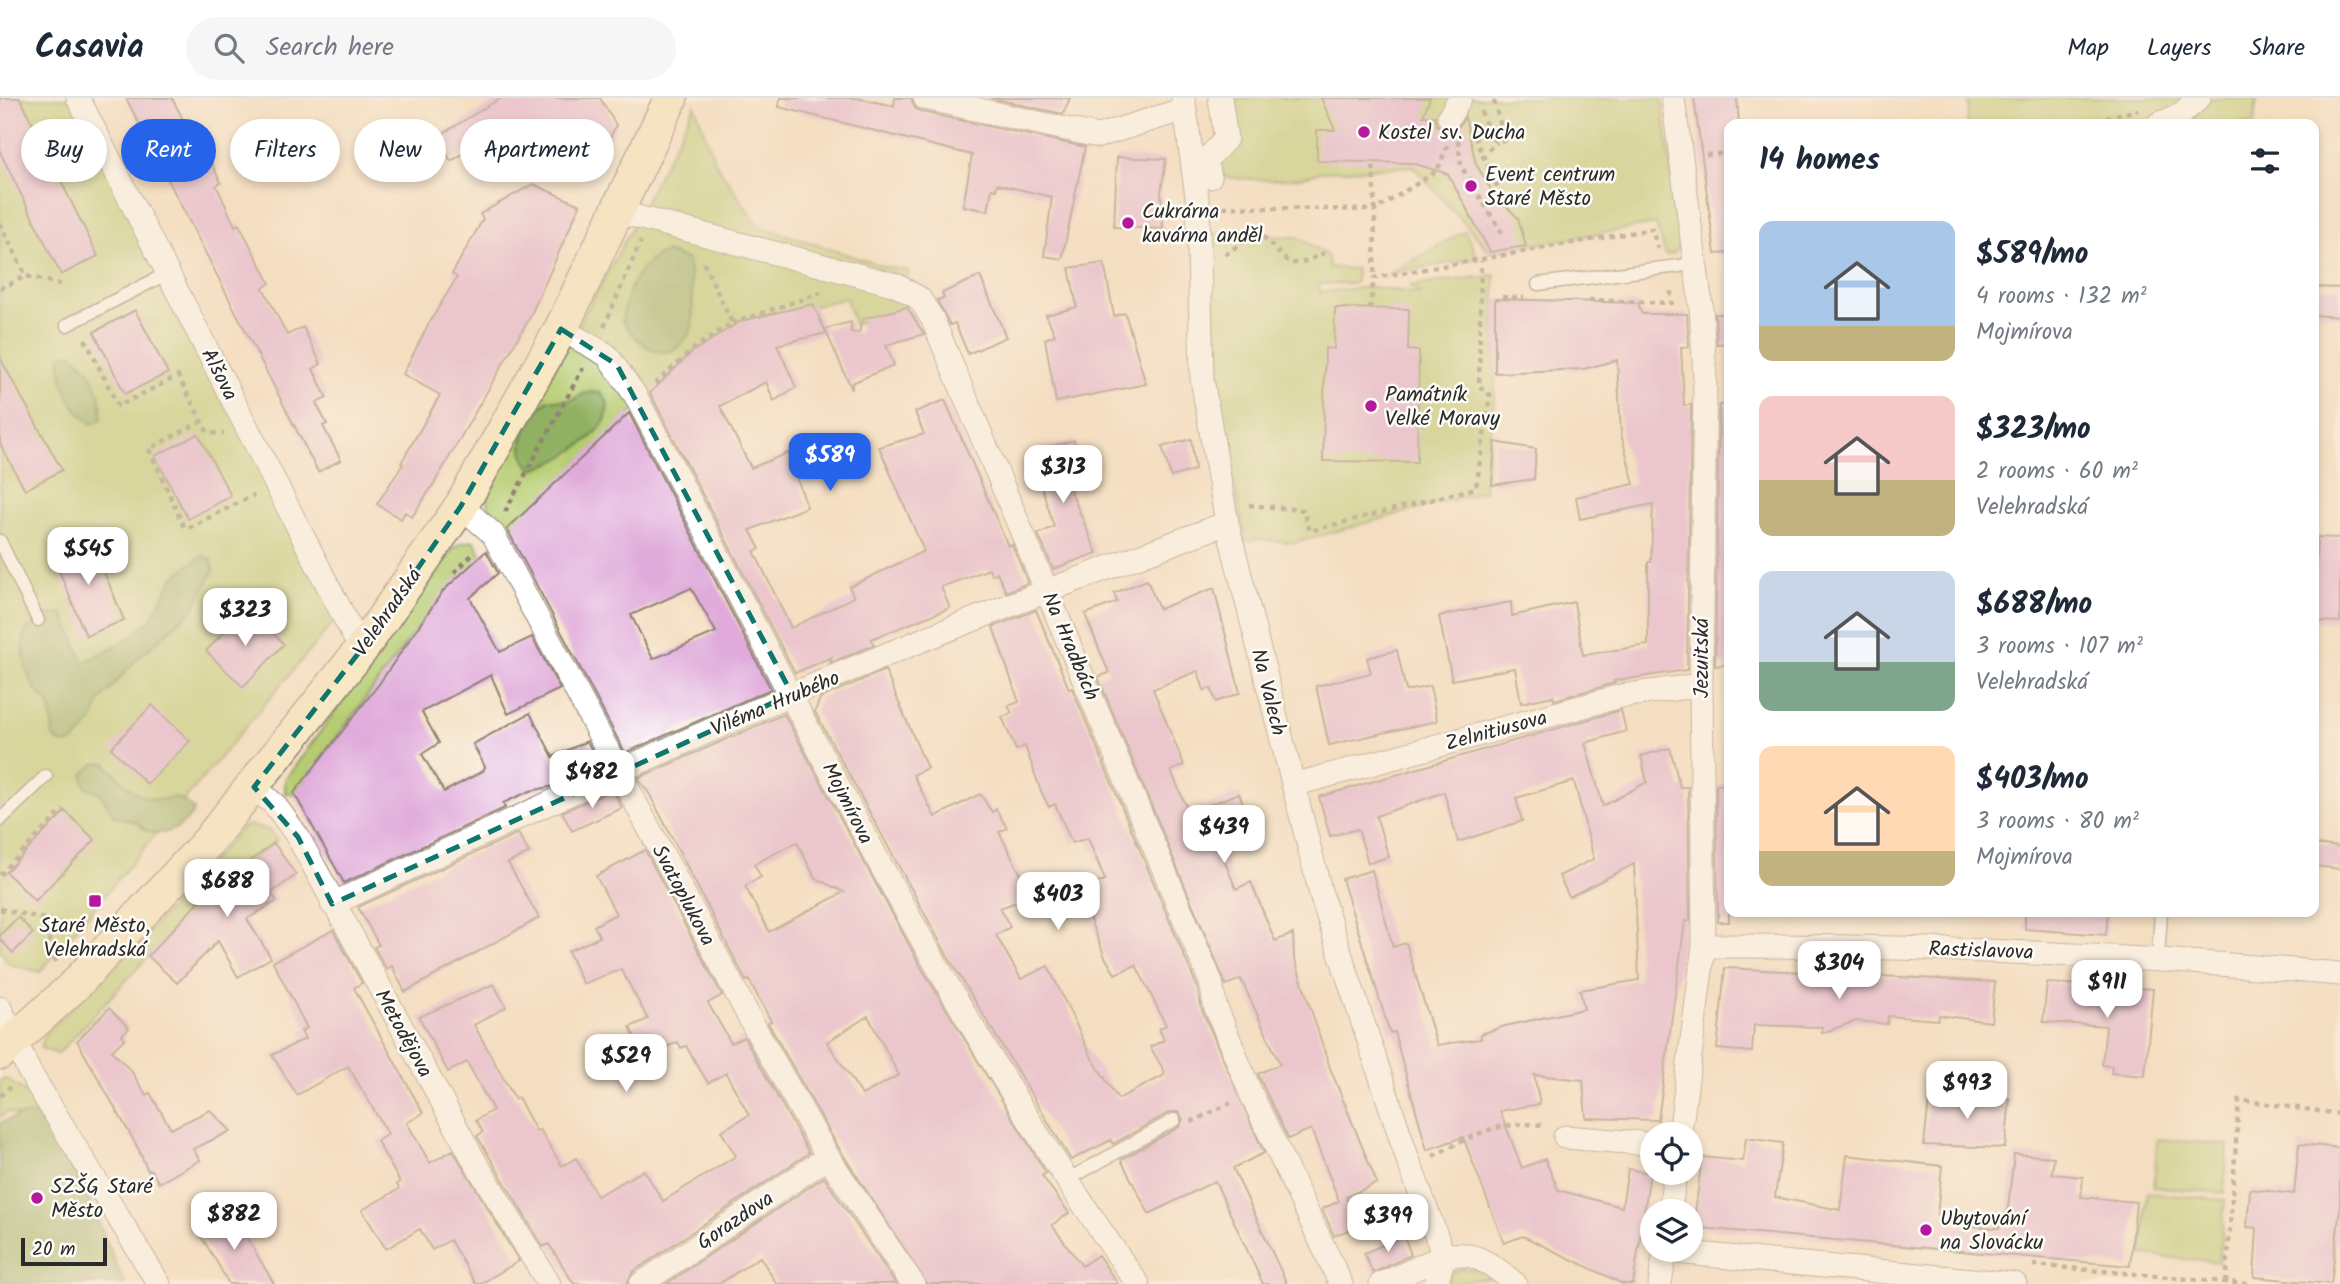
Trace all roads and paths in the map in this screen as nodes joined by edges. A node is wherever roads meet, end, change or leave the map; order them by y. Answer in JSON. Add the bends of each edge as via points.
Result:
{"nodes":[{"id":1,"x":78,"y":98,"type":"edge"},
{"id":2,"x":671,"y":98,"type":"edge"},
{"id":3,"x":925,"y":98,"type":"edge"},
{"id":4,"x":1220,"y":98,"type":"edge"},
{"id":5,"x":1493,"y":98,"type":"edge"},
{"id":6,"x":1673,"y":98,"type":"edge"},
{"id":7,"x":2199,"y":98,"type":"edge"},
{"id":8,"x":1184,"y":104,"type":"edge"},
{"id":9,"x":1465,"y":108,"type":"edge"},
{"id":10,"x":2149,"y":117,"type":"edge"},
{"id":11,"x":2128,"y":119,"type":"edge"},
{"id":12,"x":1450,"y":140,"type":"dead end"},
{"id":13,"x":1497,"y":142,"type":"junction"},
{"id":14,"x":1488,"y":150,"type":"dead end"},
{"id":15,"x":1373,"y":166,"type":"dead end"},
{"id":16,"x":1437,"y":171,"type":"dead end"},
{"id":17,"x":1210,"y":177,"type":"dead end"},
{"id":18,"x":1505,"y":203,"type":"dead end"},
{"id":19,"x":1222,"y":207,"type":"dead end"},
{"id":20,"x":1375,"y":210,"type":"junction"},
{"id":21,"x":619,"y":212,"type":"junction"},
{"id":22,"x":0,"y":223,"type":"edge"},
{"id":23,"x":1502,"y":233,"type":"dead end"},
{"id":24,"x":1251,"y":236,"type":"dead end"},
{"id":25,"x":1263,"y":236,"type":"dead end"},
{"id":26,"x":1658,"y":250,"type":"dead end"},
{"id":27,"x":1324,"y":253,"type":"dead end"},
{"id":28,"x":700,"y":256,"type":"dead end"},
{"id":29,"x":1221,"y":258,"type":"dead end"},
{"id":30,"x":1481,"y":261,"type":"junction"},
{"id":31,"x":1694,"y":264,"type":"junction"},
{"id":32,"x":168,"y":273,"type":"junction"},
{"id":33,"x":26,"y":276,"type":"junction"},
{"id":34,"x":1374,"y":278,"type":"junction"},
{"id":35,"x":1538,"y":284,"type":"dead end"},
{"id":36,"x":64,"y":285,"type":"dead end"},
{"id":37,"x":0,"y":289,"type":"edge"},
{"id":38,"x":830,"y":290,"type":"dead end"},
{"id":39,"x":1370,"y":309,"type":"dead end"},
{"id":40,"x":732,"y":323,"type":"junction"},
{"id":41,"x":67,"y":325,"type":"dead end"},
{"id":42,"x":604,"y":328,"type":"dead end"},
{"id":43,"x":561,"y":329,"type":"junction"},
{"id":44,"x":94,"y":330,"type":"dead end"},
{"id":45,"x":610,"y":334,"type":"dead end"},
{"id":46,"x":647,"y":392,"type":"dead end"},
{"id":47,"x":202,"y":421,"type":"junction"},
{"id":48,"x":229,"y":434,"type":"dead end"},
{"id":49,"x":256,"y":494,"type":"dead end"},
{"id":50,"x":461,"y":506,"type":"junction"},
{"id":51,"x":1226,"y":517,"type":"junction"},
{"id":52,"x":0,"y":541,"type":"edge"},
{"id":53,"x":1048,"y":591,"type":"junction"},
{"id":54,"x":38,"y":620,"type":"dead end"},
{"id":55,"x":362,"y":650,"type":"junction"},
{"id":56,"x":1701,"y":685,"type":"junction"},
{"id":57,"x":792,"y":694,"type":"junction"},
{"id":58,"x":617,"y":771,"type":"junction"},
{"id":59,"x":46,"y":776,"type":"dead end"},
{"id":60,"x":1293,"y":786,"type":"junction"},
{"id":61,"x":254,"y":787,"type":"junction"},
{"id":62,"x":64,"y":809,"type":"dead end"},
{"id":63,"x":0,"y":820,"type":"edge"},
{"id":64,"x":0,"y":875,"type":"edge"},
{"id":65,"x":332,"y":904,"type":"junction"},
{"id":66,"x":0,"y":909,"type":"edge"},
{"id":67,"x":2161,"y":917,"type":"edge"},
{"id":68,"x":43,"y":919,"type":"junction"},
{"id":69,"x":84,"y":929,"type":"dead end"},
{"id":70,"x":1704,"y":946,"type":"junction"},
{"id":71,"x":2158,"y":958,"type":"junction"},
{"id":72,"x":58,"y":971,"type":"dead end"},
{"id":73,"x":2340,"y":974,"type":"edge"},
{"id":74,"x":0,"y":1009,"type":"edge"},
{"id":75,"x":7,"y":1047,"type":"edge"},
{"id":76,"x":1251,"y":1094,"type":"junction"},
{"id":77,"x":2340,"y":1114,"type":"edge"},
{"id":78,"x":1174,"y":1120,"type":"joint"},
{"id":79,"x":1682,"y":1122,"type":"edge"},
{"id":80,"x":1558,"y":1131,"type":"joint"},
{"id":81,"x":1640,"y":1142,"type":"edge"},
{"id":82,"x":828,"y":1157,"type":"junction"},
{"id":83,"x":1411,"y":1168,"type":"junction"},
{"id":84,"x":1067,"y":1180,"type":"junction"},
{"id":85,"x":1703,"y":1254,"type":"edge"},
{"id":86,"x":1444,"y":1257,"type":"junction"},
{"id":87,"x":1663,"y":1262,"type":"edge"},
{"id":88,"x":159,"y":1284,"type":"edge"},
{"id":89,"x":549,"y":1284,"type":"edge"},
{"id":90,"x":641,"y":1284,"type":"edge"},
{"id":91,"x":913,"y":1284,"type":"edge"},
{"id":92,"x":1138,"y":1284,"type":"edge"},
{"id":93,"x":1341,"y":1284,"type":"edge"},
{"id":94,"x":1381,"y":1284,"type":"edge"},
{"id":95,"x":1436,"y":1284,"type":"edge"},
{"id":96,"x":1515,"y":1284,"type":"edge"},
{"id":97,"x":1660,"y":1284,"type":"edge"},
{"id":98,"x":2015,"y":1284,"type":"edge"},
{"id":99,"x":2226,"y":1284,"type":"edge"}],
"edges":[{"from":1,"to":32,"type":"street","name":"Alšova"},
{"from":2,"to":21,"type":"street","name":"Velehradská"},
{"from":3,"to":8,"type":"street","via":[[1098,136]]},
{"from":4,"to":17,"type":"street","via":[[1226,139],[1206,160]]},
{"from":5,"to":13,"type":"path","via":[[1505,139]]},
{"from":6,"to":31,"type":"street","name":"Jezuitská"},
{"from":7,"to":10,"type":"street","via":[[2179,116]]},
{"from":8,"to":51,"type":"street","name":"Na Valech","via":[[1198,205],[1202,379]]},
{"from":9,"to":13,"type":"path"},
{"from":9,"to":18,"type":"path"},
{"from":10,"to":11,"type":"path"},
{"from":12,"to":23,"type":"path","via":[[1458,140],[1461,166]]},
{"from":13,"to":14,"type":"path"},
{"from":15,"to":20,"type":"path"},
{"from":16,"to":20,"type":"path"},
{"from":19,"to":20,"type":"path"},
{"from":20,"to":34,"type":"path"},
{"from":21,"to":43,"type":"street","name":"Velehradská"},
{"from":21,"to":53,"type":"street","name":"Na Hradbách","via":[[896,285],[919,298],[932,318]]},
{"from":22,"to":33,"type":"path"},
{"from":24,"to":29,"type":"path"},
{"from":25,"to":27,"type":"path","via":[[1290,264]]},
{"from":26,"to":30,"type":"path","via":[[1652,229]]},
{"from":28,"to":40,"type":"path"},
{"from":30,"to":34,"type":"path"},
{"from":30,"to":51,"type":"path","via":[[1479,386],[1490,395],[1476,488],[1310,531],[1303,510],[1255,504]]},
{"from":31,"to":35,"type":"lane"},
{"from":31,"to":56,"type":"street","name":"Jezuitská","via":[[1705,379]]},
{"from":32,"to":41,"type":"lane"},
{"from":32,"to":55,"type":"street","name":"Alšova"},
{"from":33,"to":36,"type":"path"},
{"from":33,"to":37,"type":"path"},
{"from":34,"to":39,"type":"path"},
{"from":38,"to":40,"type":"path"},
{"from":40,"to":46,"type":"path","via":[[697,346]]},
{"from":42,"to":45,"type":"path"},
{"from":43,"to":50,"type":"street","name":"Velehradská"},
{"from":43,"to":57,"type":"street","name":"Mojmírova","via":[[594,346],[617,365]]},
{"from":44,"to":47,"type":"path","via":[[84,336],[118,406],[178,376]]},
{"from":47,"to":48,"type":"path","via":[[208,433]]},
{"from":47,"to":49,"type":"path","via":[[149,449],[184,527]]},
{"from":50,"to":55,"type":"street","name":"Velehradská"},
{"from":50,"to":58,"type":"street","name":"Svatoplukova","via":[[494,534]]},
{"from":51,"to":53,"type":"street","name":"Viléma Hrubého"},
{"from":51,"to":60,"type":"street","name":"Na Valech"},
{"from":52,"to":54,"type":"lane"},
{"from":53,"to":57,"type":"street","name":"Viléma Hrubého"},
{"from":53,"to":76,"type":"street","name":"Na Hradbách","via":[[1211,982],[1215,1005]]},
{"from":55,"to":61,"type":"street","name":"Velehradská"},
{"from":56,"to":60,"type":"street","name":"Zelnitiusova","via":[[1621,696]]},
{"from":56,"to":70,"type":"street","name":"Jezuitská"},
{"from":57,"to":58,"type":"street","name":"Viléma Hrubého"},
{"from":57,"to":84,"type":"street","name":"Mojmírova","via":[[923,940]]},
{"from":58,"to":65,"type":"street","name":"Viléma Hrubého"},
{"from":58,"to":82,"type":"street","name":"Svatoplukova"},
{"from":59,"to":63,"type":"lane"},
{"from":60,"to":83,"type":"street","name":"Na Valech","via":[[1322,898]]},
{"from":61,"to":65,"type":"street","name":"Metodějova","via":[[275,805],[298,837]]},
{"from":61,"to":75,"type":"street","name":"Velehradská","via":[[74,986]]},
{"from":62,"to":64,"type":"path"},
{"from":65,"to":89,"type":"street","name":"Metodějova","via":[[474,1160]]},
{"from":66,"to":68,"type":"path"},
{"from":67,"to":71,"type":"lane"},
{"from":68,"to":69,"type":"path"},
{"from":68,"to":72,"type":"path"},
{"from":70,"to":71,"type":"street","name":"Rastislavova","via":[[1929,947]]},
{"from":70,"to":79,"type":"street","name":"Jezuitská"},
{"from":71,"to":73,"type":"street","name":"Rastislavova"},
{"from":74,"to":75,"type":"street"},
{"from":75,"to":88,"type":"street"},
{"from":76,"to":78,"type":"path","via":[[1185,1124]]},
{"from":76,"to":93,"type":"street","name":"Na Hradbách"},
{"from":77,"to":99,"type":"path","via":[[2239,1100]]},
{"from":78,"to":84,"type":"lane"},
{"from":80,"to":81,"type":"street"},
{"from":80,"to":83,"type":"path","via":[[1518,1122],[1494,1127]]},
{"from":82,"to":90,"type":"street","name":"Gorazdova"},
{"from":82,"to":91,"type":"street","name":"Svatoplukova"},
{"from":83,"to":86,"type":"street","name":"Na Valech"},
{"from":84,"to":92,"type":"street","name":"Mojmírova"},
{"from":85,"to":98,"type":"street"},
{"from":86,"to":94,"type":"street"},
{"from":86,"to":95,"type":"street"},
{"from":86,"to":96,"type":"street","via":[[1458,1253],[1480,1257]]},
{"from":87,"to":97,"type":"street"}]}
